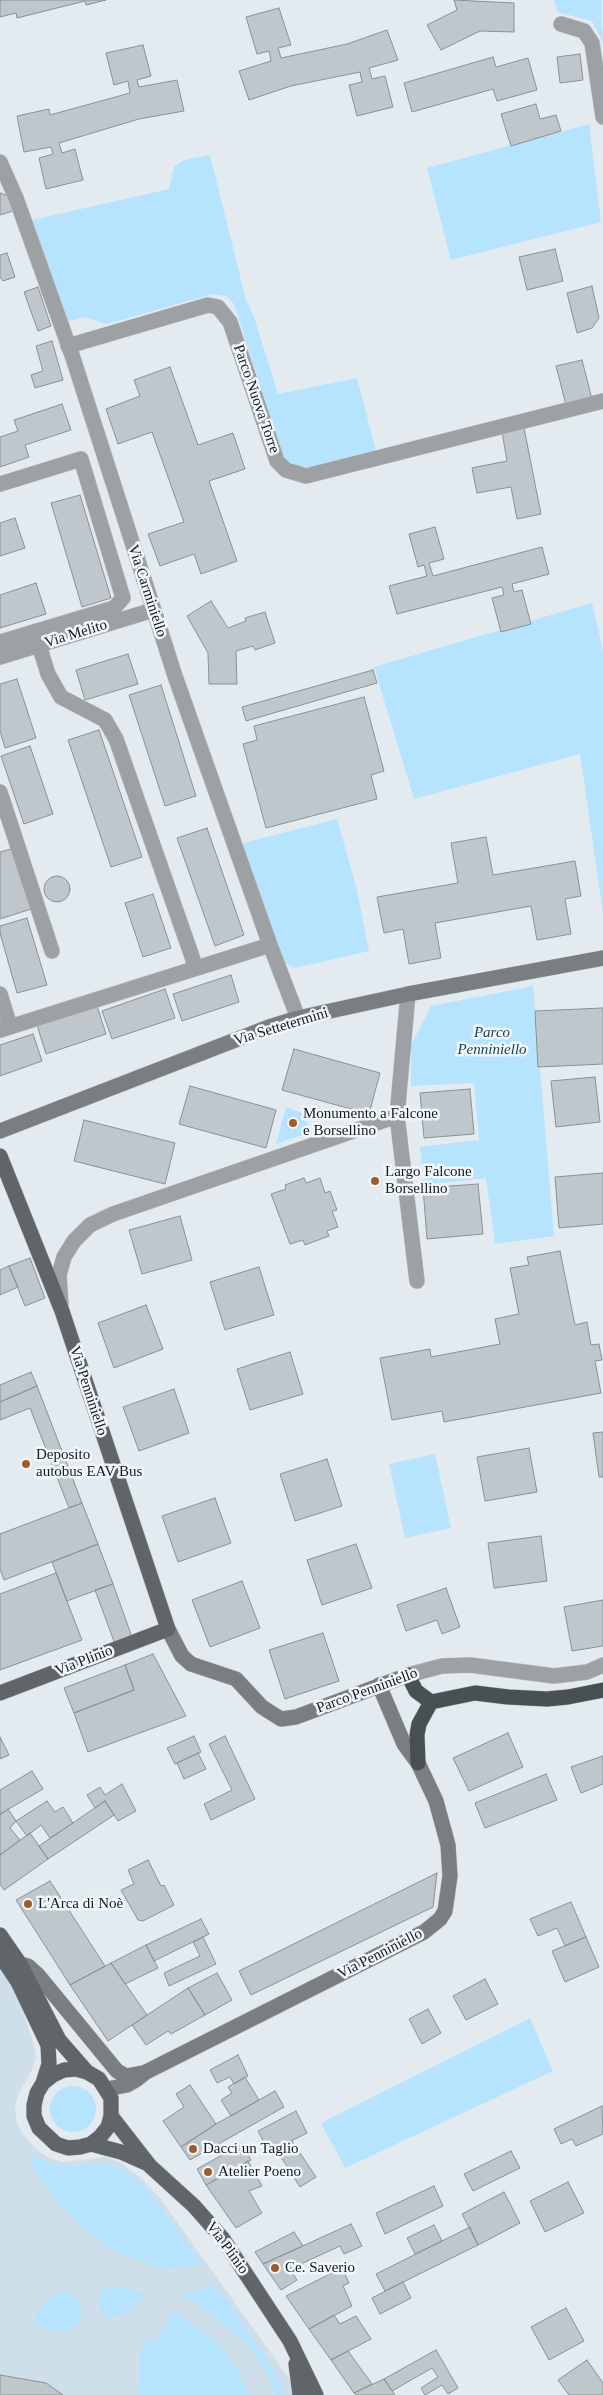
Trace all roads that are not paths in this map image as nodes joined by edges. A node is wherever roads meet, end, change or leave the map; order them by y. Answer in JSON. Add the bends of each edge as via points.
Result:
{"nodes":[{"id":1,"x":561,"y":24,"type":"dead end"},
{"id":2,"x":603,"y":117,"type":"edge"},
{"id":3,"x":0,"y":162,"type":"edge"},
{"id":4,"x":68,"y":346,"type":"junction"},
{"id":5,"x":603,"y":401,"type":"edge"},
{"id":6,"x":0,"y":484,"type":"edge"},
{"id":7,"x":153,"y":610,"type":"junction"},
{"id":8,"x":0,"y":642,"type":"edge"},
{"id":9,"x":39,"y":645,"type":"junction"},
{"id":10,"x":0,"y":658,"type":"edge"},
{"id":11,"x":0,"y":792,"type":"edge"},
{"id":12,"x":270,"y":945,"type":"junction"},
{"id":13,"x":52,"y":950,"type":"dead end"},
{"id":14,"x":603,"y":958,"type":"edge"},
{"id":15,"x":196,"y":968,"type":"junction"},
{"id":16,"x":0,"y":994,"type":"edge"},
{"id":17,"x":408,"y":994,"type":"junction"},
{"id":18,"x":298,"y":1018,"type":"junction"},
{"id":19,"x":5,"y":1028,"type":"edge"},
{"id":20,"x":397,"y":1116,"type":"junction"},
{"id":21,"x":0,"y":1131,"type":"edge"},
{"id":22,"x":0,"y":1156,"type":"edge"},
{"id":23,"x":418,"y":1281,"type":"dead end"},
{"id":24,"x":62,"y":1311,"type":"junction"},
{"id":25,"x":168,"y":1629,"type":"junction"},
{"id":26,"x":603,"y":1665,"type":"edge"},
{"id":27,"x":408,"y":1674,"type":"junction"},
{"id":28,"x":379,"y":1685,"type":"junction"},
{"id":29,"x":603,"y":1690,"type":"edge"},
{"id":30,"x":0,"y":1693,"type":"edge"},
{"id":31,"x":431,"y":1702,"type":"junction"},
{"id":32,"x":418,"y":1763,"type":"junction"},
{"id":33,"x":0,"y":1934,"type":"edge"},
{"id":34,"x":0,"y":1955,"type":"edge"},
{"id":35,"x":20,"y":1964,"type":"junction"},
{"id":36,"x":87,"y":2072,"type":"junction"},
{"id":37,"x":146,"y":2072,"type":"junction"},
{"id":38,"x":43,"y":2083,"type":"junction"},
{"id":39,"x":107,"y":2089,"type":"junction"},
{"id":40,"x":112,"y":2116,"type":"junction"},
{"id":41,"x":91,"y":2144,"type":"junction"},
{"id":42,"x":150,"y":2166,"type":"junction"},
{"id":43,"x":290,"y":2341,"type":"junction"},
{"id":44,"x":300,"y":2395,"type":"edge"},
{"id":45,"x":316,"y":2395,"type":"edge"}],
"edges":[{"from":1,"to":2,"type":"street","via":[[584,31],[592,43]]},
{"from":3,"to":4,"type":"street","name":"Via Carminiello","via":[[16,198]]},
{"from":4,"to":5,"type":"street","name":"Parco Nuova Torre","via":[[208,305],[218,307],[230,322],[277,461],[286,470],[306,476]]},
{"from":4,"to":7,"type":"street","name":"Via Carminiello"},
{"from":6,"to":8,"type":"street","via":[[81,459],[123,598],[114,608]]},
{"from":7,"to":9,"type":"street","name":"Via Melito"},
{"from":7,"to":12,"type":"street","name":"Via Carminiello"},
{"from":9,"to":10,"type":"street","name":"Via Melito"},
{"from":9,"to":15,"type":"street","via":[[48,674],[61,697],[105,720],[116,739]]},
{"from":11,"to":13,"type":"street"},
{"from":12,"to":15,"type":"street"},
{"from":12,"to":18,"type":"street","name":"Via Carminiello"},
{"from":14,"to":17,"type":"street","name":"Via Settetermini"},
{"from":15,"to":19,"type":"street"},
{"from":16,"to":19,"type":"street"},
{"from":17,"to":18,"type":"street","name":"Via Settetermini"},
{"from":17,"to":20,"type":"street"},
{"from":18,"to":21,"type":"street","name":"Via Settetermini"},
{"from":20,"to":23,"type":"street"},
{"from":20,"to":24,"type":"street","via":[[113,1214],[90,1225],[64,1257],[59,1275]]},
{"from":22,"to":24,"type":"main road","name":"Via Penniniello"},
{"from":24,"to":25,"type":"main road","name":"Via Penniniello"},
{"from":25,"to":28,"type":"street","name":"Parco Penniniello","via":[[182,1656],[190,1664],[236,1679],[262,1707],[281,1719],[296,1717]]},
{"from":25,"to":30,"type":"main road","name":"Via Plinio"},
{"from":26,"to":27,"type":"street","name":"Parco Penniniello","via":[[587,1672],[554,1676],[470,1665],[442,1666]]},
{"from":27,"to":28,"type":"street","name":"Parco Penniniello"},
{"from":27,"to":31,"type":"highway","via":[[416,1691]]},
{"from":28,"to":32,"type":"street","name":"Via Penniniello","via":[[404,1744]]},
{"from":29,"to":31,"type":"highway","via":[[547,1699],[475,1693]]},
{"from":31,"to":32,"type":"highway","via":[[418,1730]]},
{"from":32,"to":37,"type":"street","name":"Via Penniniello","via":[[436,1801],[449,1852],[448,1892],[440,1919],[424,1932]]},
{"from":33,"to":35,"type":"main road"},
{"from":34,"to":38,"type":"main road","name":"Via Plinio","via":[[18,1982],[48,2045],[49,2064]]},
{"from":35,"to":36,"type":"main road","via":[[53,2031]]},
{"from":35,"to":37,"type":"street","name":"Via Penniniello","via":[[38,1975],[117,2071],[126,2076]]},
{"from":36,"to":38,"type":"main road","via":[[64,2070]]},
{"from":36,"to":39,"type":"main road"},
{"from":37,"to":39,"type":"street","name":"Via Penniniello","via":[[127,2085]]},
{"from":38,"to":41,"type":"main road","name":"Via Plinio","via":[[34,2104],[39,2128],[56,2144],[74,2148]]},
{"from":39,"to":40,"type":"main road","name":"Via Plinio"},
{"from":40,"to":41,"type":"main road","via":[[108,2127]]},
{"from":40,"to":42,"type":"main road","name":"Via Plinio"},
{"from":41,"to":42,"type":"main road","name":"Via Plinio","via":[[121,2152]]},
{"from":42,"to":43,"type":"main road","name":"Via Plinio","via":[[212,2224]]},
{"from":43,"to":44,"type":"main road","name":"Via Plinio"},
{"from":43,"to":45,"type":"main road","name":"Via Plinio"}]}
